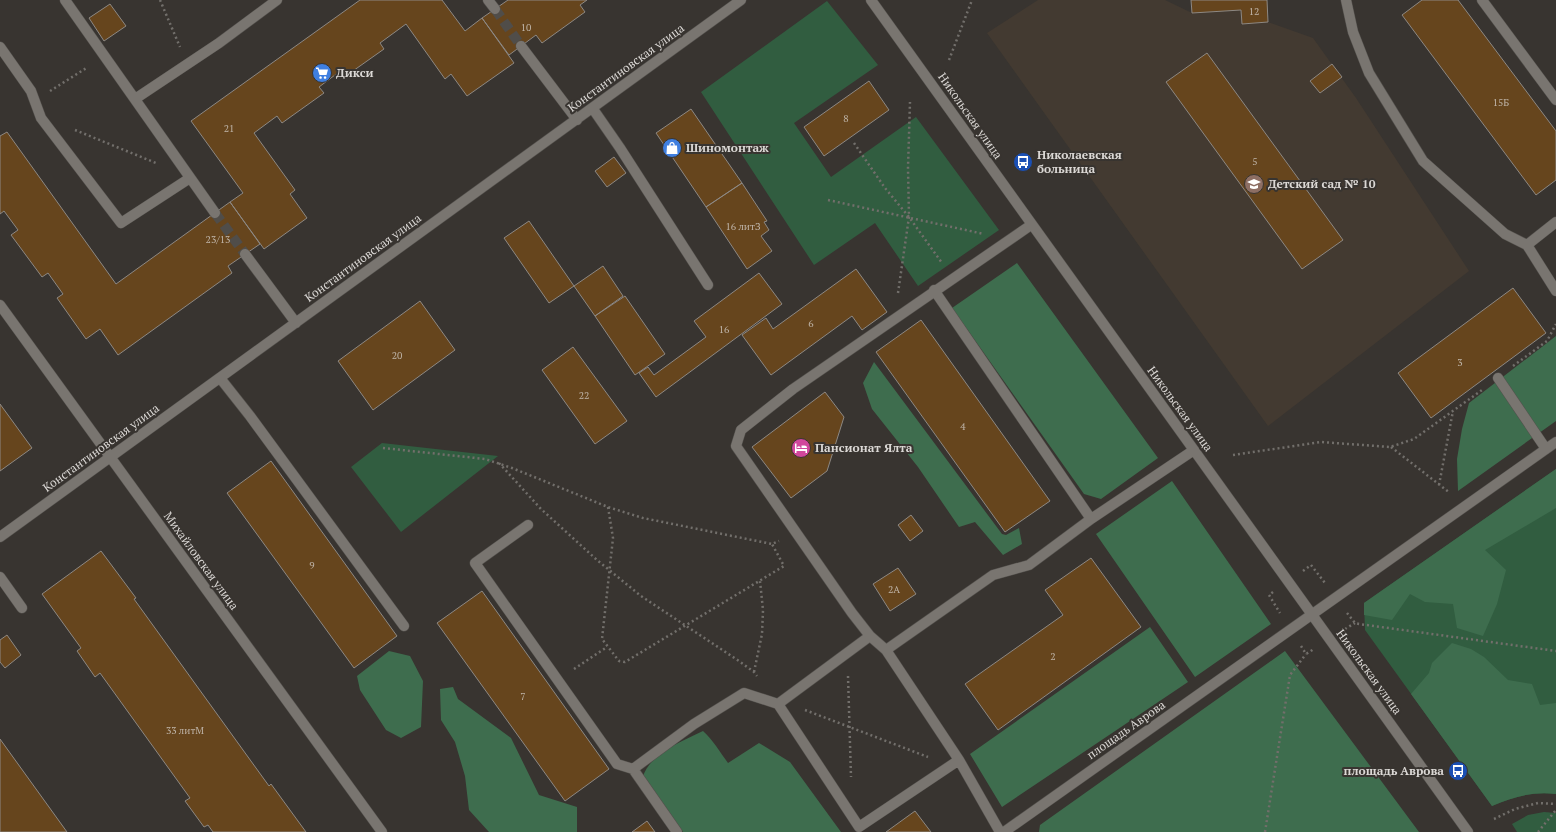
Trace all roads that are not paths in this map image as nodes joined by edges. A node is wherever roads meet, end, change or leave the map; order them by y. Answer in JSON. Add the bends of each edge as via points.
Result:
{"nodes":[{"id":1,"x":65,"y":0,"type":"edge"},
{"id":2,"x":277,"y":0,"type":"edge"},
{"id":3,"x":488,"y":0,"type":"edge"},
{"id":4,"x":741,"y":0,"type":"edge"},
{"id":5,"x":871,"y":0,"type":"edge"},
{"id":6,"x":1346,"y":0,"type":"edge"},
{"id":7,"x":1482,"y":0,"type":"edge"},
{"id":8,"x":495,"y":9,"type":"tunnel mouth"},
{"id":9,"x":521,"y":46,"type":"tunnel mouth"},
{"id":10,"x":0,"y":48,"type":"edge"},
{"id":11,"x":135,"y":99,"type":"junction"},
{"id":12,"x":1556,"y":100,"type":"edge"},
{"id":13,"x":593,"y":109,"type":"junction"},
{"id":14,"x":577,"y":120,"type":"junction"},
{"id":15,"x":190,"y":178,"type":"junction"},
{"id":16,"x":215,"y":213,"type":"tunnel mouth"},
{"id":17,"x":1556,"y":222,"type":"edge"},
{"id":18,"x":1031,"y":225,"type":"junction"},
{"id":19,"x":1527,"y":245,"type":"junction"},
{"id":20,"x":245,"y":254,"type":"tunnel mouth"},
{"id":21,"x":708,"y":286,"type":"dead end"},
{"id":22,"x":934,"y":290,"type":"junction"},
{"id":23,"x":1556,"y":290,"type":"edge"},
{"id":24,"x":0,"y":305,"type":"edge"},
{"id":25,"x":296,"y":323,"type":"junction"},
{"id":26,"x":220,"y":378,"type":"junction"},
{"id":27,"x":1498,"y":378,"type":"dead end"},
{"id":28,"x":1556,"y":442,"type":"edge"},
{"id":29,"x":1546,"y":449,"type":"junction"},
{"id":30,"x":1194,"y":450,"type":"junction"},
{"id":31,"x":110,"y":457,"type":"junction"},
{"id":32,"x":1091,"y":519,"type":"junction"},
{"id":33,"x":528,"y":525,"type":"dead end"},
{"id":34,"x":0,"y":537,"type":"edge"},
{"id":35,"x":0,"y":577,"type":"edge"},
{"id":36,"x":22,"y":608,"type":"dead end"},
{"id":37,"x":1312,"y":614,"type":"junction"},
{"id":38,"x":404,"y":626,"type":"dead end"},
{"id":39,"x":870,"y":636,"type":"junction"},
{"id":40,"x":886,"y":650,"type":"junction"},
{"id":41,"x":778,"y":704,"type":"junction"},
{"id":42,"x":955,"y":763,"type":"junction"},
{"id":43,"x":633,"y":769,"type":"junction"},
{"id":44,"x":382,"y":832,"type":"edge"},
{"id":45,"x":677,"y":832,"type":"edge"},
{"id":46,"x":1000,"y":832,"type":"edge"},
{"id":47,"x":1004,"y":832,"type":"edge"},
{"id":48,"x":1468,"y":832,"type":"edge"}],
"edges":[{"from":1,"to":11,"type":"street"},
{"from":2,"to":11,"type":"street"},
{"from":3,"to":8,"type":"street"},
{"from":4,"to":13,"type":"street","name":"Константиновская улица"},
{"from":5,"to":18,"type":"street","name":"Никольская улица"},
{"from":6,"to":19,"type":"street","via":[[1353,32],[1369,73],[1423,161],[1505,234]]},
{"from":7,"to":12,"type":"street"},
{"from":9,"to":14,"type":"street"},
{"from":10,"to":15,"type":"street","via":[[31,91],[41,118],[121,223]]},
{"from":11,"to":15,"type":"street"},
{"from":13,"to":14,"type":"street","name":"Константиновская улица"},
{"from":13,"to":21,"type":"street"},
{"from":14,"to":25,"type":"street","name":"Константиновская улица"},
{"from":15,"to":16,"type":"street"},
{"from":17,"to":19,"type":"street"},
{"from":18,"to":22,"type":"street"},
{"from":18,"to":30,"type":"street","name":"Никольская улица"},
{"from":19,"to":23,"type":"street"},
{"from":20,"to":25,"type":"street"},
{"from":22,"to":32,"type":"street"},
{"from":22,"to":39,"type":"street","via":[[741,430],[736,446]]},
{"from":24,"to":31,"type":"street","name":"Михайловская улица"},
{"from":25,"to":26,"type":"street","name":"Константиновская улица"},
{"from":26,"to":31,"type":"street","name":"Константиновская улица"},
{"from":26,"to":38,"type":"street"},
{"from":27,"to":29,"type":"street"},
{"from":28,"to":29,"type":"street","name":"площадь Аврова"},
{"from":29,"to":37,"type":"street","name":"площадь Аврова"},
{"from":30,"to":32,"type":"street"},
{"from":30,"to":37,"type":"street","name":"Никольская улица"},
{"from":31,"to":34,"type":"street","name":"Константиновская улица"},
{"from":31,"to":44,"type":"street","name":"Михайловская улица"},
{"from":32,"to":40,"type":"street","via":[[1029,565],[993,574]]},
{"from":33,"to":43,"type":"street","via":[[475,563],[617,764]]},
{"from":35,"to":36,"type":"street"},
{"from":37,"to":47,"type":"street","name":"площадь Аврова"},
{"from":37,"to":48,"type":"street","name":"Никольская улица"},
{"from":39,"to":40,"type":"street"},
{"from":39,"to":41,"type":"street"},
{"from":40,"to":42,"type":"street"},
{"from":41,"to":42,"type":"street","via":[[859,827]]},
{"from":41,"to":43,"type":"street","via":[[744,693],[694,724]]},
{"from":42,"to":46,"type":"street"},
{"from":43,"to":45,"type":"street"}]}
